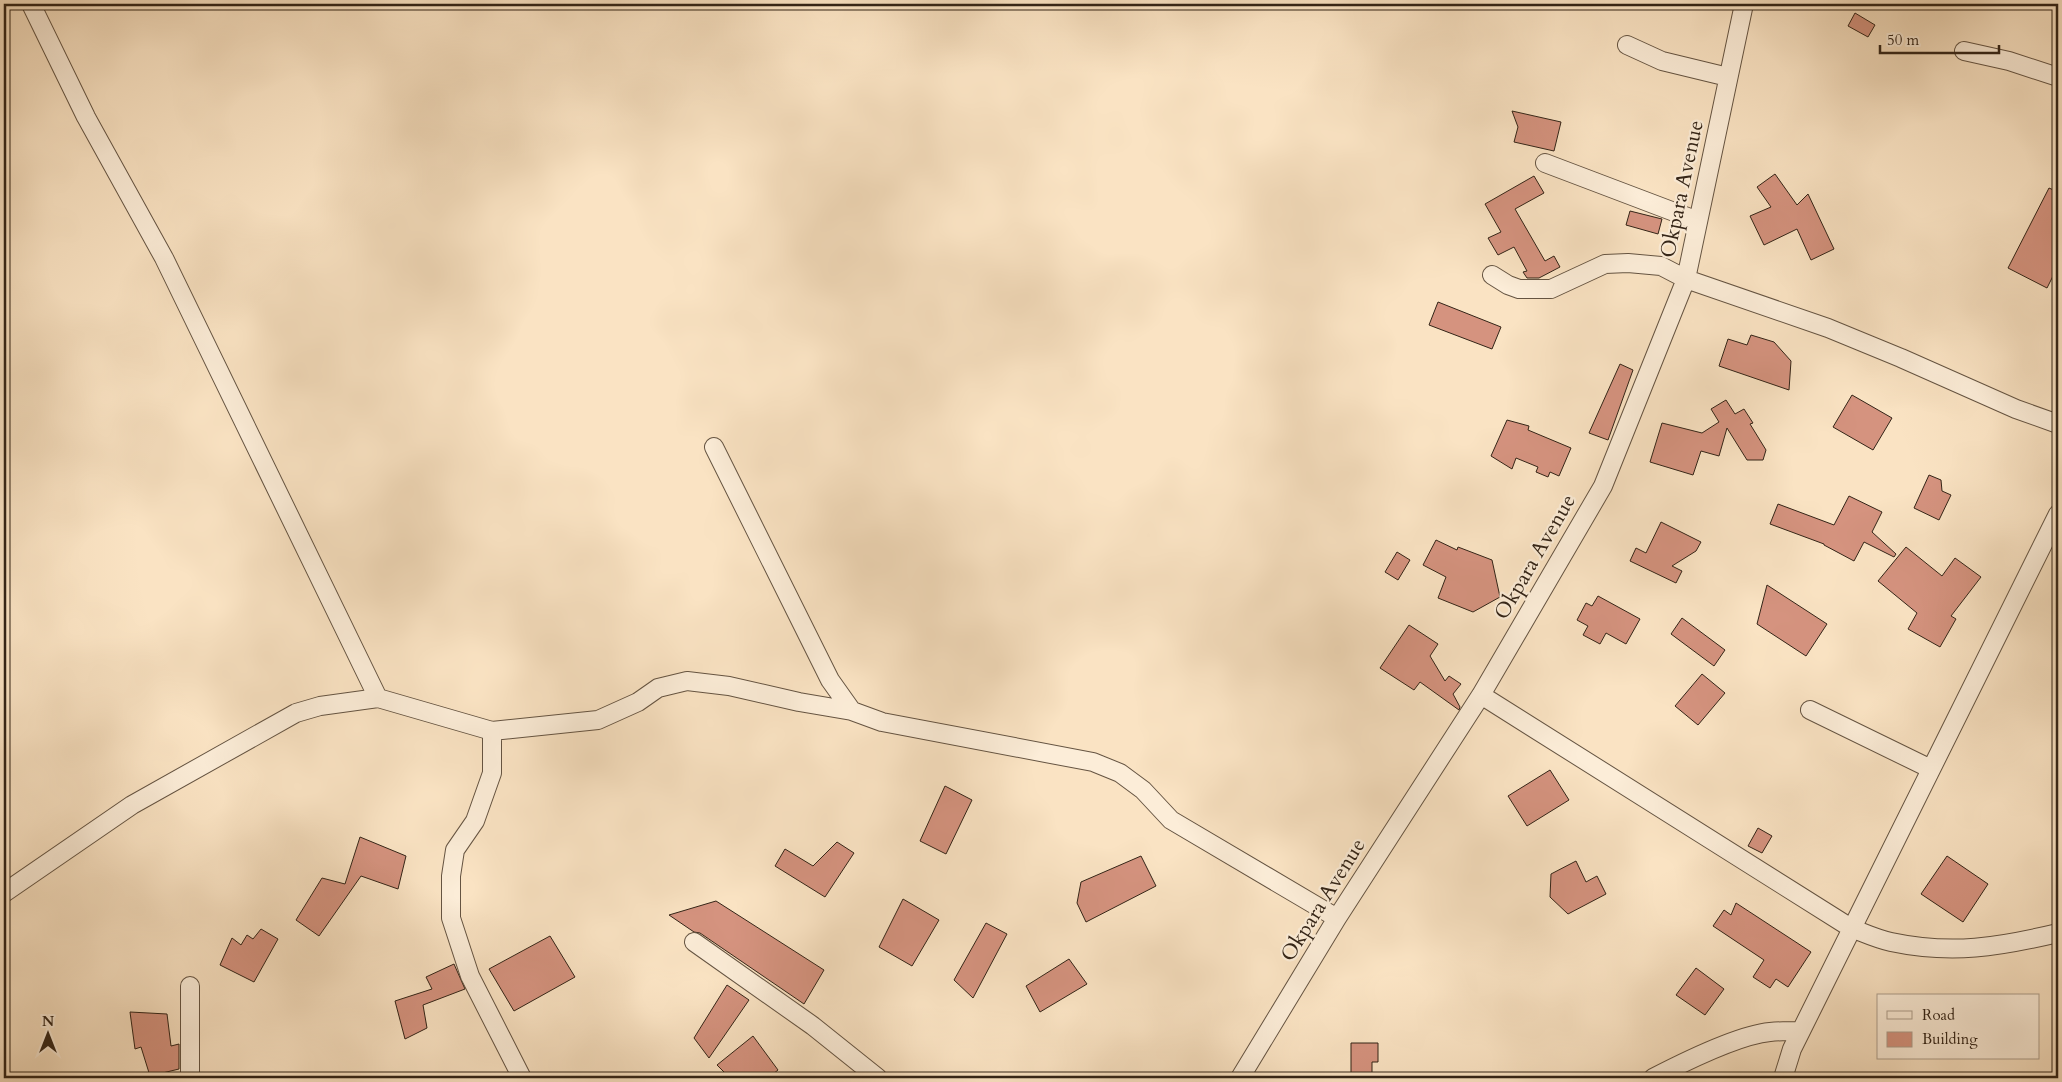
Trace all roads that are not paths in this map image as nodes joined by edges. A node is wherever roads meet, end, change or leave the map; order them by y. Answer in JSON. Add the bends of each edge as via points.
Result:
{"nodes":[{"id":1,"x":31,"y":4,"type":"edge"},
{"id":2,"x":1744,"y":4,"type":"edge"},
{"id":3,"x":1627,"y":46,"type":"dead end"},
{"id":4,"x":1964,"y":51,"type":"dead end"},
{"id":5,"x":1728,"y":77,"type":"junction"},
{"id":6,"x":2058,"y":77,"type":"edge"},
{"id":7,"x":1545,"y":163,"type":"dead end"},
{"id":8,"x":1698,"y":221,"type":"junction"},
{"id":9,"x":1492,"y":275,"type":"dead end"},
{"id":10,"x":1686,"y":278,"type":"junction"},
{"id":11,"x":2058,"y":424,"type":"edge"},
{"id":12,"x":714,"y":448,"type":"dead end"},
{"id":13,"x":2058,"y":514,"type":"edge"},
{"id":14,"x":1481,"y":695,"type":"junction"},
{"id":15,"x":378,"y":698,"type":"junction"},
{"id":16,"x":852,"y":710,"type":"junction"},
{"id":17,"x":1810,"y":710,"type":"dead end"},
{"id":18,"x":492,"y":731,"type":"junction"},
{"id":19,"x":1930,"y":769,"type":"junction"},
{"id":20,"x":4,"y":893,"type":"edge"},
{"id":21,"x":1336,"y":918,"type":"junction"},
{"id":22,"x":1851,"y":928,"type":"junction"},
{"id":23,"x":2058,"y":933,"type":"edge"},
{"id":24,"x":694,"y":942,"type":"dead end"},
{"id":25,"x":190,"y":986,"type":"dead end"},
{"id":26,"x":1801,"y":1031,"type":"junction"},
{"id":27,"x":190,"y":1078,"type":"edge"},
{"id":28,"x":522,"y":1078,"type":"edge"},
{"id":29,"x":878,"y":1078,"type":"edge"},
{"id":30,"x":1240,"y":1078,"type":"edge"},
{"id":31,"x":1653,"y":1078,"type":"edge"},
{"id":32,"x":1783,"y":1078,"type":"edge"}],
"edges":[{"from":1,"to":15,"type":"street","via":[[86,117],[164,258]]},
{"from":2,"to":5,"type":"street","name":"Okpara Avenue"},
{"from":3,"to":5,"type":"street","via":[[1662,61]]},
{"from":4,"to":6,"type":"street","via":[[2010,61]]},
{"from":5,"to":8,"type":"street","name":"Okpara Avenue"},
{"from":7,"to":8,"type":"street"},
{"from":8,"to":10,"type":"street","name":"Okpara Avenue"},
{"from":9,"to":10,"type":"street","via":[[1520,288],[1551,289],[1616,262],[1661,266]]},
{"from":10,"to":11,"type":"street","via":[[1828,328]]},
{"from":10,"to":14,"type":"street","name":"Okpara Avenue","via":[[1603,486]]},
{"from":12,"to":16,"type":"street","via":[[830,680]]},
{"from":13,"to":19,"type":"street"},
{"from":14,"to":21,"type":"street","name":"Okpara Avenue"},
{"from":14,"to":22,"type":"street"},
{"from":15,"to":18,"type":"street"},
{"from":15,"to":20,"type":"street","via":[[320,706],[296,713],[132,805]]},
{"from":16,"to":18,"type":"street","via":[[687,681],[658,688],[638,702],[598,720]]},
{"from":16,"to":21,"type":"street","via":[[882,722],[1093,762],[1120,772],[1143,790],[1171,820]]},
{"from":17,"to":19,"type":"street"},
{"from":18,"to":28,"type":"street","via":[[492,773],[475,821],[455,850],[450,876],[451,918],[470,976]]},
{"from":19,"to":22,"type":"street"},
{"from":21,"to":30,"type":"street","name":"Okpara Avenue"},
{"from":22,"to":23,"type":"street","via":[[1889,942],[1962,950],[2010,945]]},
{"from":22,"to":26,"type":"street"},
{"from":24,"to":29,"type":"street","via":[[813,1026]]},
{"from":25,"to":27,"type":"street"},
{"from":26,"to":31,"type":"street","via":[[1768,1032],[1741,1039]]},
{"from":26,"to":32,"type":"street"}]}
